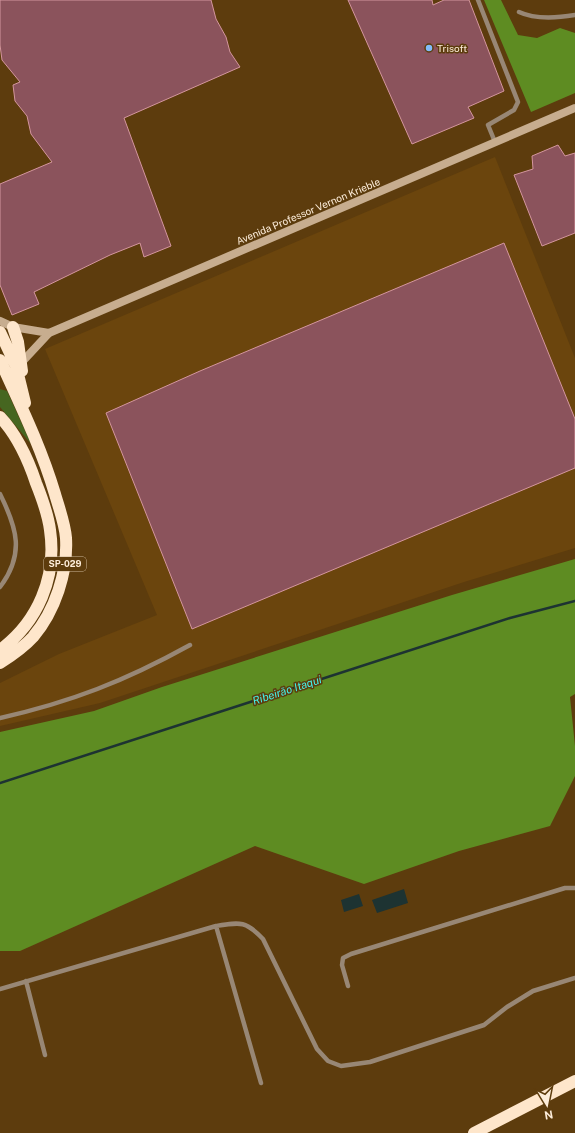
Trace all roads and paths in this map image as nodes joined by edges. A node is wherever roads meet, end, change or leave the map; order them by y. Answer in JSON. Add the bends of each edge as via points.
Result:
{"nodes":[{"id":1,"x":478,"y":0,"type":"edge"},
{"id":2,"x":519,"y":12,"type":"dead end"},
{"id":3,"x":575,"y":14,"type":"edge"},
{"id":4,"x":575,"y":108,"type":"edge"},
{"id":5,"x":495,"y":142,"type":"junction"},
{"id":6,"x":0,"y":321,"type":"edge"},
{"id":7,"x":13,"y":327,"type":"junction"},
{"id":8,"x":0,"y":332,"type":"edge"},
{"id":9,"x":48,"y":332,"type":"junction"},
{"id":10,"x":0,"y":360,"type":"edge"},
{"id":11,"x":19,"y":364,"type":"junction"},
{"id":12,"x":3,"y":375,"type":"edge"},
{"id":13,"x":0,"y":417,"type":"edge"},
{"id":14,"x":29,"y":422,"type":"junction"},
{"id":15,"x":0,"y":494,"type":"edge"},
{"id":16,"x":0,"y":587,"type":"edge"},
{"id":17,"x":190,"y":645,"type":"dead end"},
{"id":18,"x":0,"y":650,"type":"edge"},
{"id":19,"x":0,"y":663,"type":"edge"},
{"id":20,"x":0,"y":718,"type":"edge"},
{"id":21,"x":575,"y":888,"type":"edge"},
{"id":22,"x":216,"y":926,"type":"junction"},
{"id":23,"x":575,"y":978,"type":"edge"},
{"id":24,"x":26,"y":981,"type":"junction"},
{"id":25,"x":348,"y":986,"type":"dead end"},
{"id":26,"x":0,"y":989,"type":"edge"},
{"id":27,"x":45,"y":1055,"type":"dead end"},
{"id":28,"x":575,"y":1081,"type":"edge"},
{"id":29,"x":261,"y":1083,"type":"dead end"},
{"id":30,"x":474,"y":1133,"type":"edge"}],
"edges":[{"from":1,"to":5,"type":"lane","via":[[518,102],[514,110],[488,125]]},
{"from":2,"to":3,"type":"lane","via":[[541,18]]},
{"from":4,"to":5,"type":"street","name":"Avenida Professor Vernon Krieble"},
{"from":5,"to":9,"type":"street","name":"Avenida Professor Vernon Krieble"},
{"from":6,"to":7,"type":"street"},
{"from":7,"to":9,"type":"street"},
{"from":7,"to":11,"type":"highway","number":"SP-029","via":[[17,335]]},
{"from":8,"to":11,"type":"highway","number":"SP-029"},
{"from":9,"to":11,"type":"street","name":"Avenida Professor Vernon Krieble"},
{"from":10,"to":12,"type":"highway","number":"SP-029"},
{"from":11,"to":12,"type":"highway"},
{"from":11,"to":14,"type":"highway","number":"SP-029"},
{"from":12,"to":14,"type":"highway","number":"SP-029"},
{"from":13,"to":18,"type":"highway","number":"SP-029","via":[[17,438],[33,473],[47,517],[52,552],[47,586],[39,606],[18,635]]},
{"from":14,"to":19,"type":"highway","number":"SP-029","via":[[59,507],[66,537],[66,561],[60,586],[48,614],[33,637]]},
{"from":15,"to":16,"type":"lane","via":[[12,519],[17,548],[14,563]]},
{"from":17,"to":20,"type":"lane","via":[[121,681],[82,696]]},
{"from":21,"to":25,"type":"lane","via":[[565,888],[351,954],[343,958],[342,965]]},
{"from":22,"to":23,"type":"lane","via":[[236,922],[252,927],[264,939],[317,1049],[328,1061],[341,1066],[370,1062],[484,1025],[533,991]]},
{"from":22,"to":24,"type":"lane"},
{"from":22,"to":29,"type":"lane"},
{"from":24,"to":26,"type":"lane"},
{"from":24,"to":27,"type":"lane"},
{"from":28,"to":30,"type":"highway"}]}
